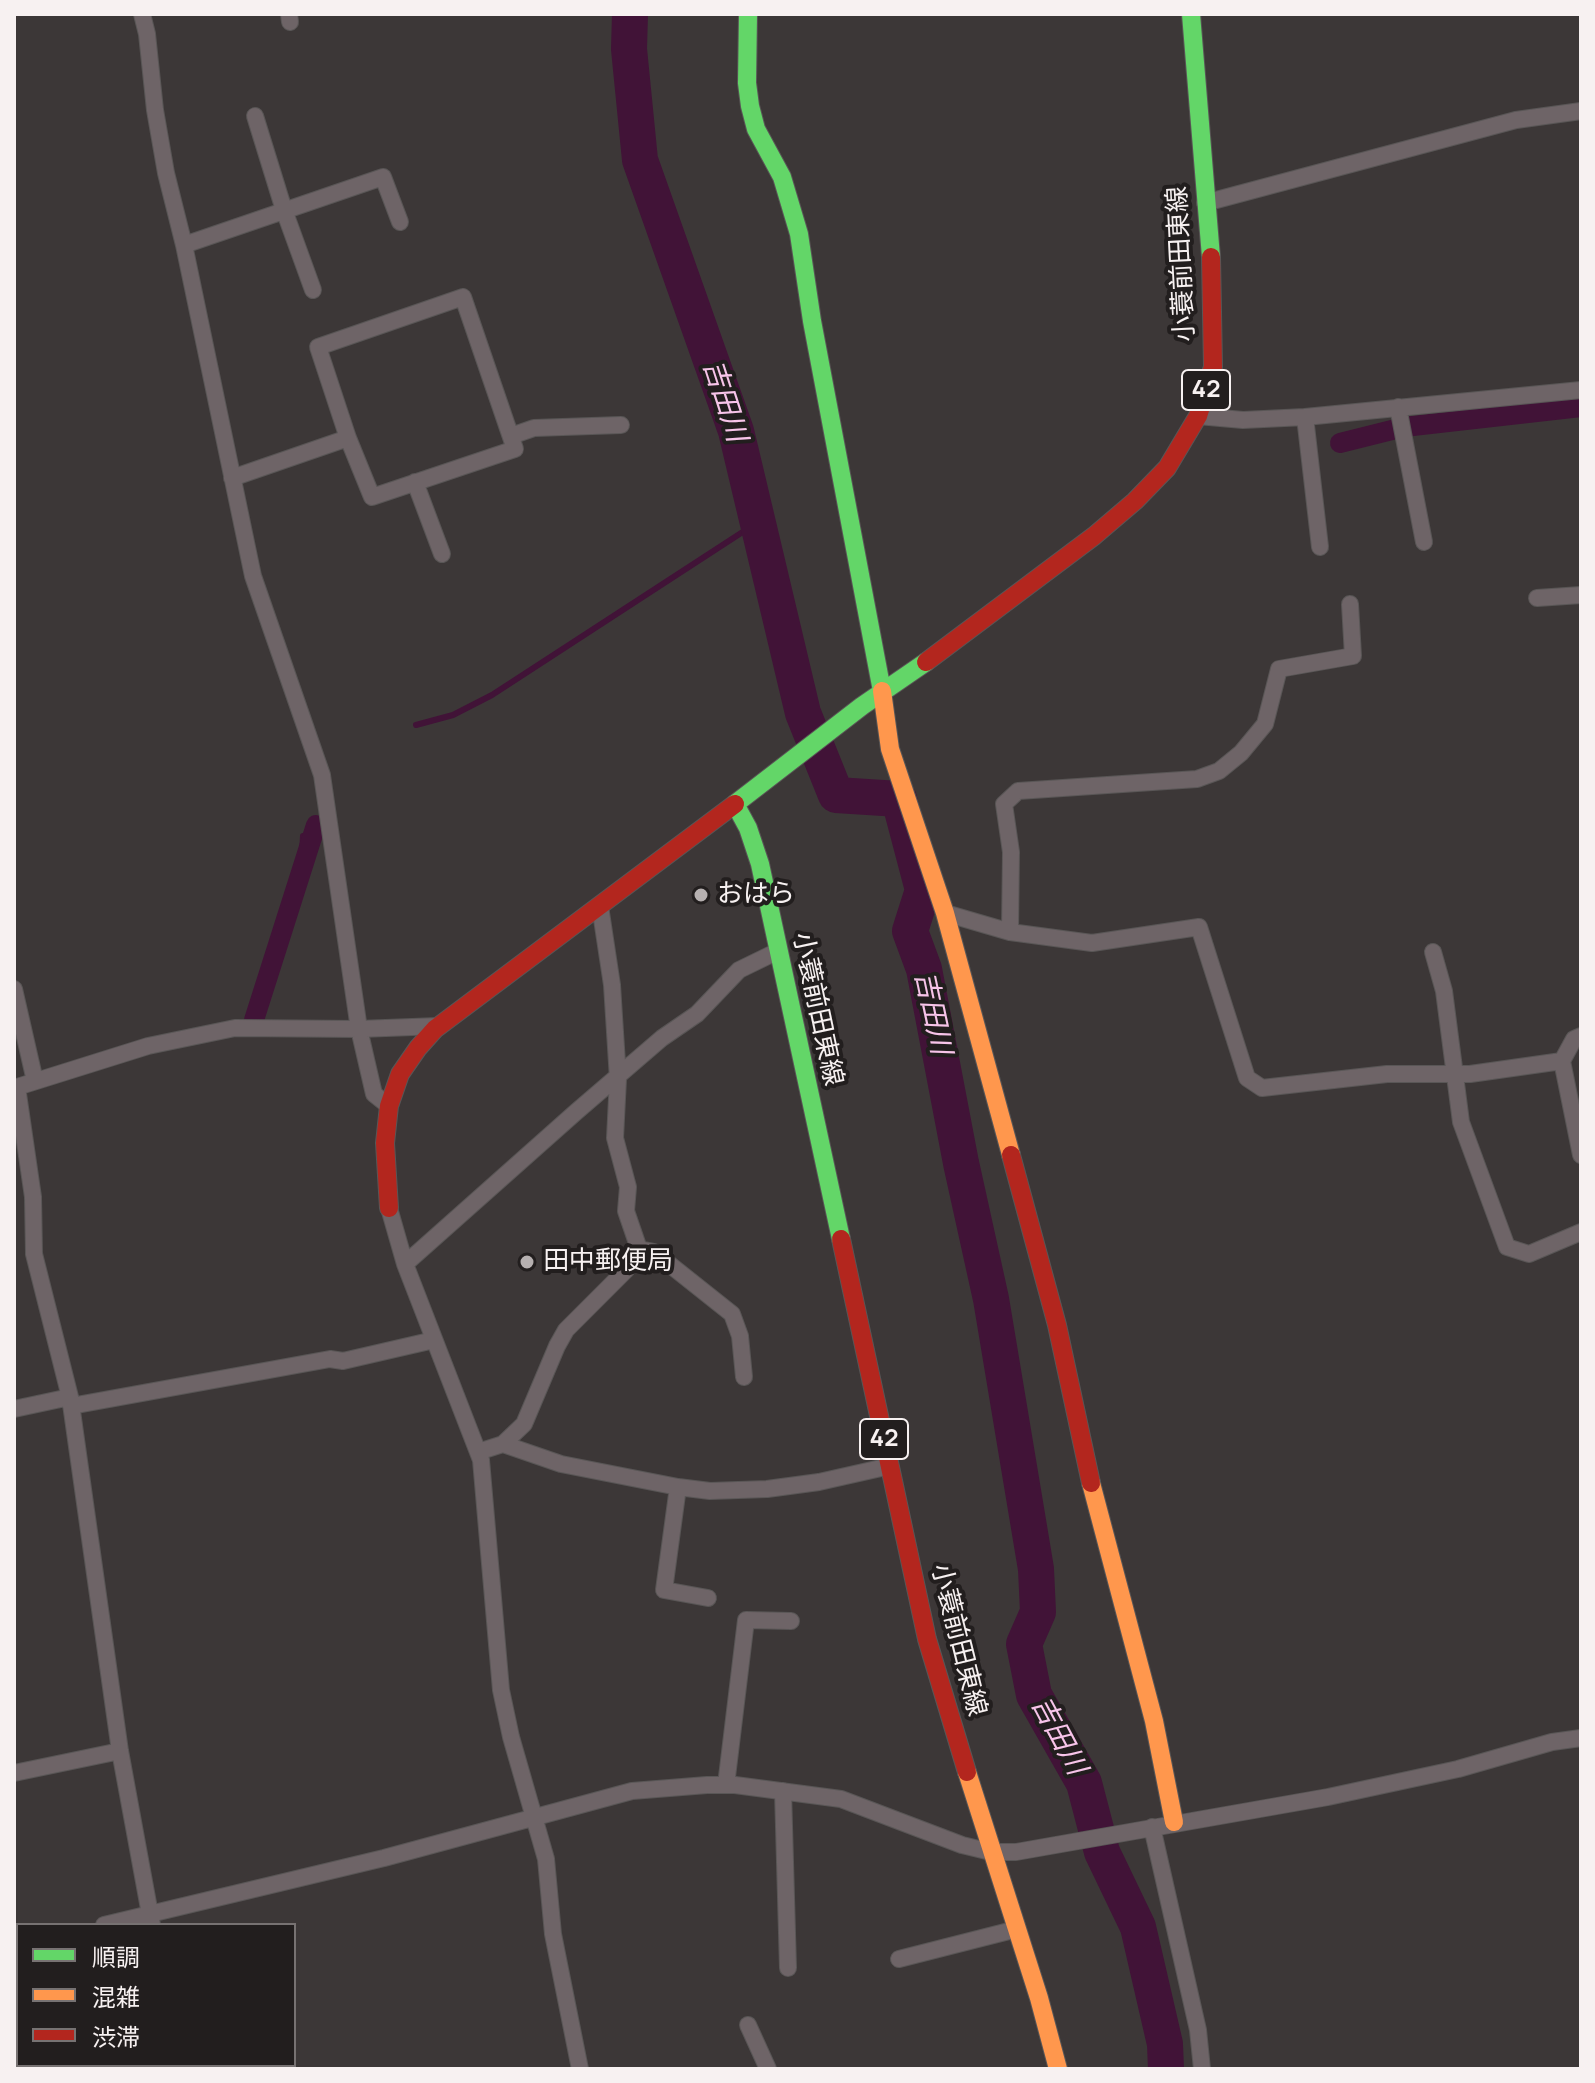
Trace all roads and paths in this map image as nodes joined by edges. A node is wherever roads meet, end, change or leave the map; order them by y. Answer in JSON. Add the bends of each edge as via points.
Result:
{"nodes":[{"id":1,"x":142,"y":14,"type":"edge"},
{"id":2,"x":748,"y":14,"type":"edge"},
{"id":3,"x":1191,"y":14,"type":"edge"},
{"id":4,"x":1581,"y":111,"type":"edge"},
{"id":5,"x":255,"y":116,"type":"dead end"},
{"id":6,"x":1205,"y":203,"type":"junction"},
{"id":7,"x":284,"y":210,"type":"junction"},
{"id":8,"x":400,"y":222,"type":"dead end"},
{"id":9,"x":184,"y":245,"type":"junction"},
{"id":10,"x":313,"y":290,"type":"dead end"},
{"id":11,"x":1581,"y":390,"type":"edge"},
{"id":12,"x":1198,"y":416,"type":"junction"},
{"id":13,"x":1305,"y":417,"type":"junction"},
{"id":14,"x":1401,"y":421,"type":"junction"},
{"id":15,"x":621,"y":425,"type":"dead end"},
{"id":16,"x":511,"y":436,"type":"junction"},
{"id":17,"x":348,"y":438,"type":"junction"},
{"id":18,"x":232,"y":478,"type":"junction"},
{"id":19,"x":415,"y":482,"type":"junction"},
{"id":20,"x":1424,"y":542,"type":"dead end"},
{"id":21,"x":1320,"y":547,"type":"dead end"},
{"id":22,"x":442,"y":554,"type":"dead end"},
{"id":23,"x":1581,"y":595,"type":"edge"},
{"id":24,"x":1537,"y":598,"type":"dead end"},
{"id":25,"x":1350,"y":604,"type":"dead end"},
{"id":26,"x":882,"y":692,"type":"junction"},
{"id":27,"x":735,"y":804,"type":"junction"},
{"id":28,"x":600,"y":906,"type":"junction"},
{"id":29,"x":945,"y":913,"type":"junction"},
{"id":30,"x":1010,"y":932,"type":"junction"},
{"id":31,"x":778,"y":951,"type":"junction"},
{"id":32,"x":1433,"y":952,"type":"dead end"},
{"id":33,"x":14,"y":989,"type":"edge"},
{"id":34,"x":439,"y":1026,"type":"junction"},
{"id":35,"x":359,"y":1029,"type":"junction"},
{"id":36,"x":1581,"y":1036,"type":"edge"},
{"id":37,"x":1562,"y":1061,"type":"junction"},
{"id":38,"x":1453,"y":1073,"type":"junction"},
{"id":39,"x":618,"y":1079,"type":"junction"},
{"id":40,"x":35,"y":1081,"type":"junction"},
{"id":41,"x":16,"y":1087,"type":"edge"},
{"id":42,"x":389,"y":1106,"type":"junction"},
{"id":43,"x":1581,"y":1155,"type":"edge"},
{"id":44,"x":389,"y":1208,"type":"joint"},
{"id":45,"x":1581,"y":1232,"type":"edge"},
{"id":46,"x":639,"y":1249,"type":"junction"},
{"id":47,"x":405,"y":1264,"type":"junction"},
{"id":48,"x":434,"y":1340,"type":"junction"},
{"id":49,"x":744,"y":1377,"type":"dead end"},
{"id":50,"x":70,"y":1402,"type":"junction"},
{"id":51,"x":14,"y":1409,"type":"edge"},
{"id":52,"x":503,"y":1444,"type":"junction"},
{"id":53,"x":478,"y":1452,"type":"junction"},
{"id":54,"x":890,"y":1466,"type":"junction"},
{"id":55,"x":678,"y":1487,"type":"junction"},
{"id":56,"x":708,"y":1598,"type":"dead end"},
{"id":57,"x":791,"y":1621,"type":"dead end"},
{"id":58,"x":1581,"y":1738,"type":"edge"},
{"id":59,"x":120,"y":1751,"type":"junction"},
{"id":60,"x":14,"y":1773,"type":"edge"},
{"id":61,"x":726,"y":1785,"type":"junction"},
{"id":62,"x":783,"y":1791,"type":"junction"},
{"id":63,"x":534,"y":1817,"type":"junction"},
{"id":64,"x":1174,"y":1822,"type":"junction"},
{"id":65,"x":1148,"y":1828,"type":"junction"},
{"id":66,"x":991,"y":1852,"type":"junction"},
{"id":67,"x":150,"y":1920,"type":"edge"},
{"id":68,"x":122,"y":1923,"type":"edge"},
{"id":69,"x":1017,"y":1929,"type":"junction"},
{"id":70,"x":899,"y":1959,"type":"dead end"},
{"id":71,"x":788,"y":1968,"type":"dead end"},
{"id":72,"x":748,"y":2025,"type":"dead end"},
{"id":73,"x":580,"y":2069,"type":"edge"},
{"id":74,"x":768,"y":2069,"type":"edge"},
{"id":75,"x":1058,"y":2069,"type":"edge"},
{"id":76,"x":1202,"y":2069,"type":"edge"}],
"edges":[{"from":1,"to":9,"type":"street","via":[[166,173]]},
{"from":2,"to":26,"type":"street","via":[[750,106],[782,177],[799,234]]},
{"from":3,"to":6,"type":"street","name":"小蓑前田東線","number":"42"},
{"from":4,"to":6,"type":"street","via":[[1516,120]]},
{"from":5,"to":7,"type":"street"},
{"from":6,"to":12,"type":"street","name":"小蓑前田東線","number":"42","via":[[1213,367]]},
{"from":7,"to":8,"type":"street","via":[[383,177]]},
{"from":7,"to":9,"type":"street"},
{"from":7,"to":10,"type":"street"},
{"from":9,"to":18,"type":"street"},
{"from":11,"to":14,"type":"street"},
{"from":12,"to":13,"type":"street"},
{"from":12,"to":26,"type":"street","name":"小蓑前田東線","number":"42","via":[[1167,468],[1135,501]]},
{"from":13,"to":14,"type":"street"},
{"from":13,"to":21,"type":"street"},
{"from":14,"to":20,"type":"street"},
{"from":15,"to":16,"type":"street","via":[[534,428]]},
{"from":16,"to":17,"type":"street","via":[[463,297],[318,347]]},
{"from":16,"to":19,"type":"street","via":[[515,449]]},
{"from":17,"to":18,"type":"street"},
{"from":17,"to":19,"type":"street","via":[[372,497]]},
{"from":18,"to":35,"type":"street","via":[[253,576],[322,775]]},
{"from":19,"to":22,"type":"street"},
{"from":23,"to":24,"type":"street"},
{"from":25,"to":30,"type":"street","via":[[1353,656],[1279,669],[1265,724],[1219,771],[1197,779],[1018,791],[1004,804],[1011,852]]},
{"from":26,"to":27,"type":"street","name":"小蓑前田東線","number":"42"},
{"from":26,"to":29,"type":"street","via":[[890,749]]},
{"from":27,"to":28,"type":"street"},
{"from":27,"to":31,"type":"street","name":"小蓑前田東線","number":"42","via":[[760,864]]},
{"from":28,"to":34,"type":"street"},
{"from":28,"to":39,"type":"street"},
{"from":29,"to":30,"type":"street"},
{"from":29,"to":64,"type":"street","via":[[1057,1325],[1082,1449],[1154,1721]]},
{"from":30,"to":38,"type":"street","via":[[1092,943],[1199,927],[1247,1078],[1262,1088],[1387,1074]]},
{"from":31,"to":39,"type":"street","via":[[739,970],[697,1014]]},
{"from":31,"to":54,"type":"street","name":"小蓑前田東線","number":"42"},
{"from":32,"to":38,"type":"street","via":[[1444,991]]},
{"from":33,"to":40,"type":"street"},
{"from":34,"to":35,"type":"street"},
{"from":34,"to":42,"type":"street","via":[[400,1074]]},
{"from":35,"to":40,"type":"street","via":[[235,1028],[148,1046]]},
{"from":35,"to":42,"type":"street","via":[[374,1094]]},
{"from":36,"to":37,"type":"street"},
{"from":37,"to":38,"type":"street"},
{"from":37,"to":43,"type":"street"},
{"from":38,"to":45,"type":"street","via":[[1461,1122],[1507,1247],[1529,1254]]},
{"from":39,"to":46,"type":"street","via":[[615,1138],[628,1187],[626,1211]]},
{"from":39,"to":47,"type":"street"},
{"from":40,"to":41,"type":"street"},
{"from":41,"to":50,"type":"street","via":[[33,1197],[34,1254]]},
{"from":42,"to":44,"type":"street"},
{"from":44,"to":47,"type":"street"},
{"from":46,"to":49,"type":"street","via":[[654,1252],[732,1314]]},
{"from":46,"to":52,"type":"street","via":[[626,1270],[566,1330],[524,1424]]},
{"from":47,"to":48,"type":"street"},
{"from":48,"to":50,"type":"street","via":[[343,1361]]},
{"from":48,"to":53,"type":"street"},
{"from":50,"to":51,"type":"street"},
{"from":50,"to":59,"type":"street"},
{"from":52,"to":53,"type":"street"},
{"from":52,"to":55,"type":"street","via":[[561,1464]]},
{"from":53,"to":63,"type":"street","via":[[501,1690]]},
{"from":54,"to":55,"type":"street","via":[[767,1489]]},
{"from":54,"to":66,"type":"street","name":"小蓑前田東線","number":"42","via":[[927,1639]]},
{"from":55,"to":56,"type":"street","via":[[664,1590]]},
{"from":57,"to":61,"type":"street","via":[[746,1620]]},
{"from":58,"to":64,"type":"street","via":[[1328,1797]]},
{"from":59,"to":60,"type":"street"},
{"from":59,"to":67,"type":"street"},
{"from":61,"to":62,"type":"street"},
{"from":61,"to":63,"type":"street","via":[[632,1791]]},
{"from":62,"to":66,"type":"street","via":[[841,1799]]},
{"from":62,"to":71,"type":"street"},
{"from":63,"to":67,"type":"street"},
{"from":63,"to":73,"type":"street","via":[[546,1859],[553,1934]]},
{"from":64,"to":65,"type":"street"},
{"from":65,"to":66,"type":"street","via":[[1051,1847]]},
{"from":65,"to":76,"type":"street","via":[[1198,2030]]},
{"from":66,"to":69,"type":"street","name":"小蓑前田東線","number":"42"},
{"from":67,"to":68,"type":"street"},
{"from":69,"to":70,"type":"street"},
{"from":69,"to":75,"type":"street","name":"小蓑前田東線","number":"42"},
{"from":72,"to":74,"type":"street"}]}
